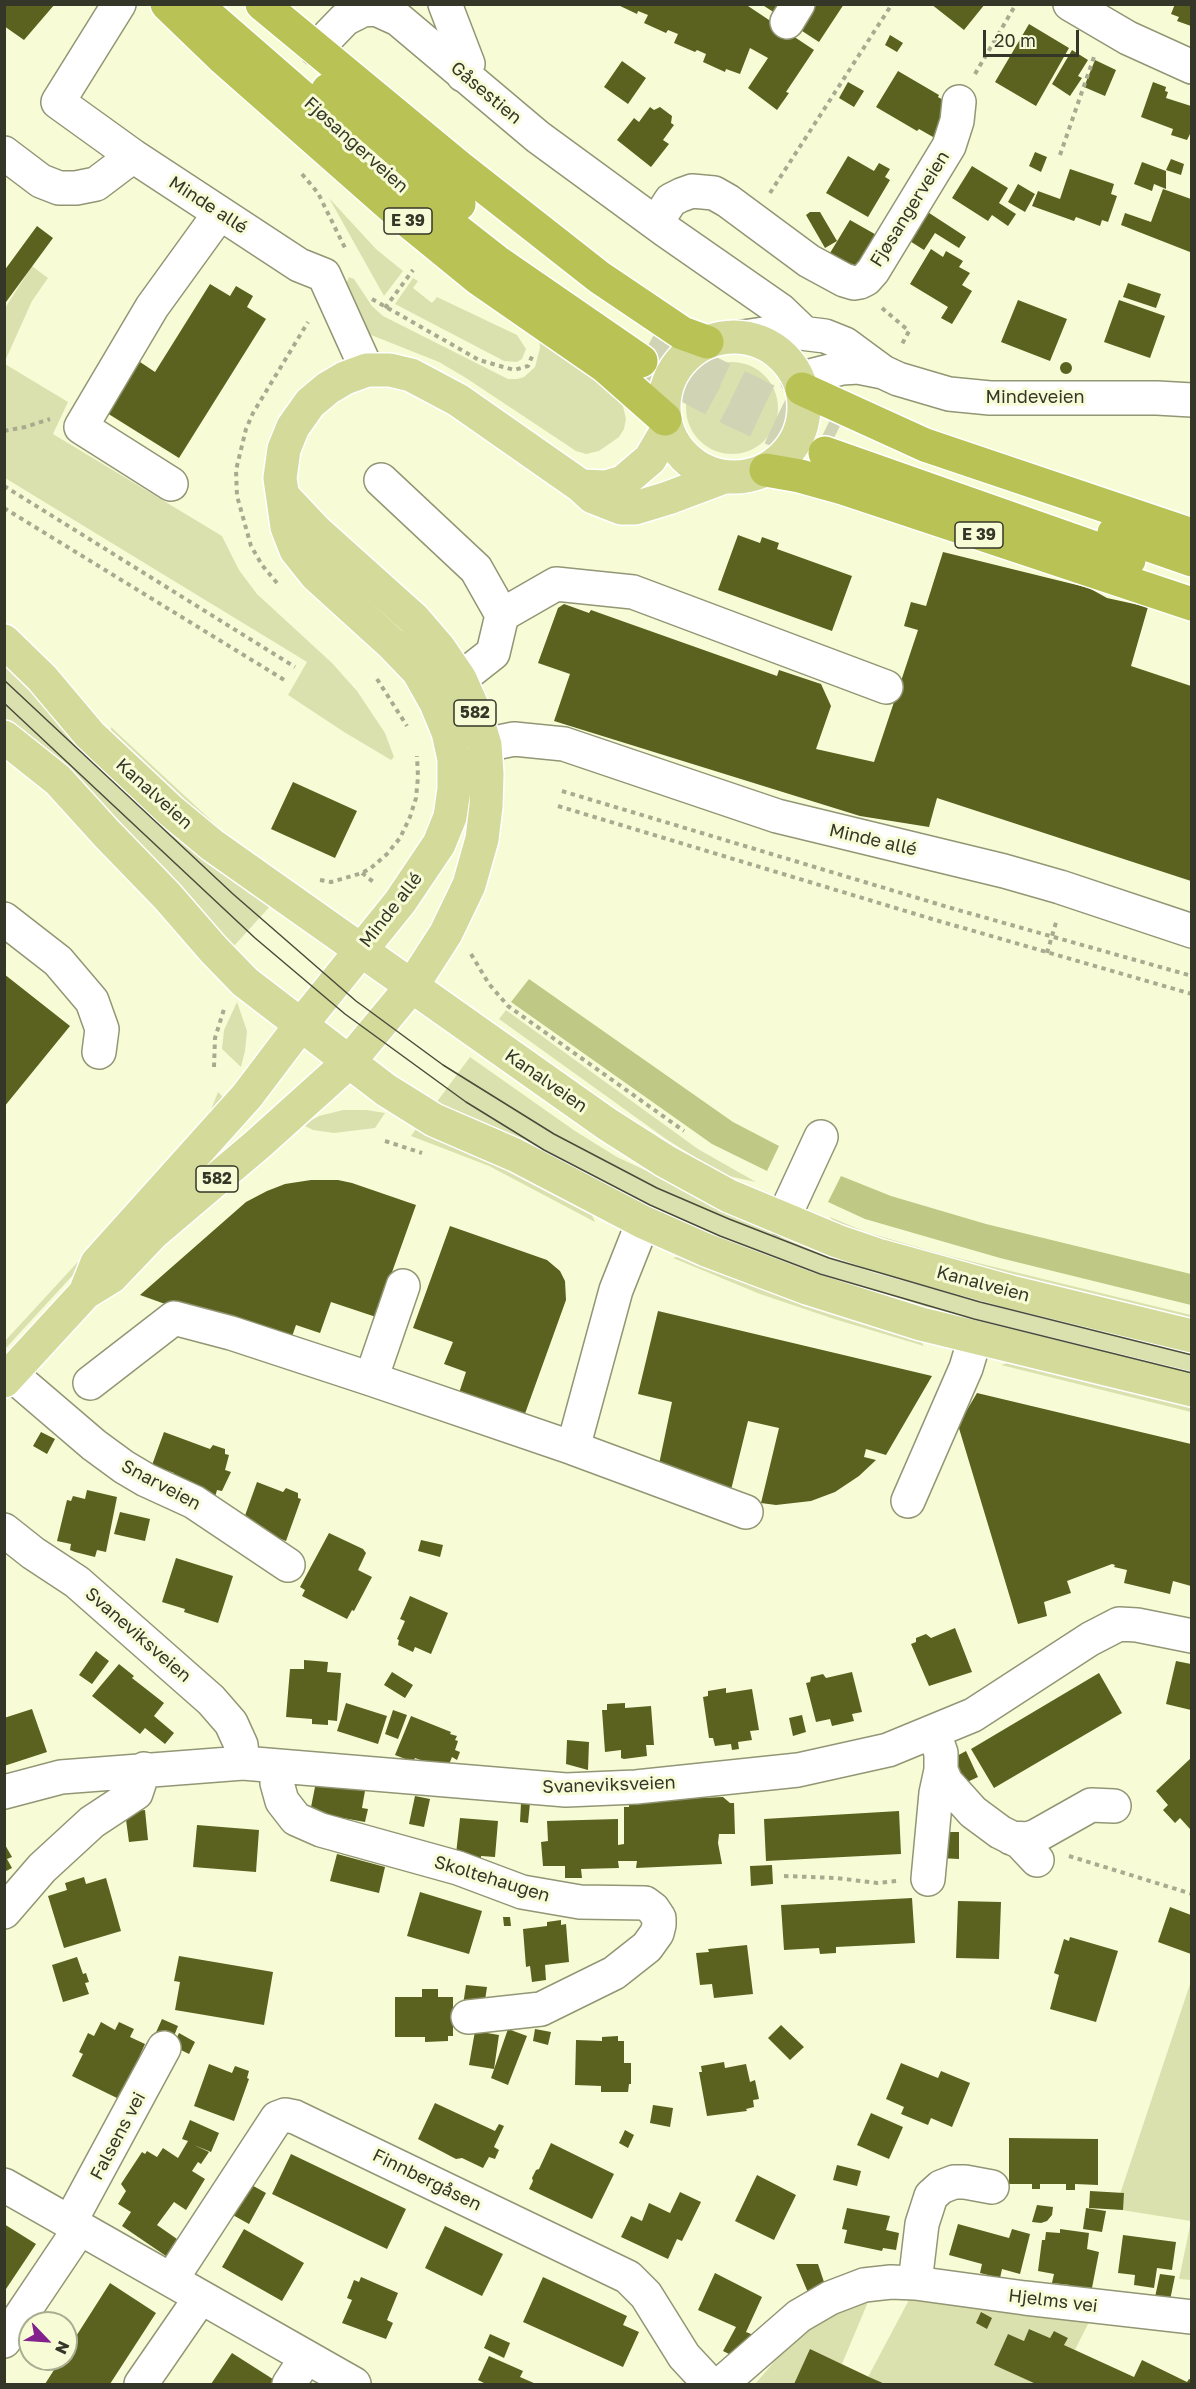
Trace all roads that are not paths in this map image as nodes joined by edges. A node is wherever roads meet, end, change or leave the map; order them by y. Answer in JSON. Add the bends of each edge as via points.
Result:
{"nodes":[{"id":1,"x":119,"y":4,"type":"edge"},
{"id":2,"x":167,"y":4,"type":"edge"},
{"id":3,"x":195,"y":4,"type":"edge"},
{"id":4,"x":231,"y":4,"type":"edge"},
{"id":5,"x":262,"y":4,"type":"edge"},
{"id":6,"x":1070,"y":4,"type":"edge"},
{"id":7,"x":443,"y":9,"type":"edge"},
{"id":8,"x":316,"y":49,"type":"junction"},
{"id":9,"x":1191,"y":67,"type":"edge"},
{"id":10,"x":463,"y":75,"type":"junction"},
{"id":11,"x":959,"y":102,"type":"road end"},
{"id":12,"x":4,"y":153,"type":"edge"},
{"id":13,"x":133,"y":156,"type":"junction"},
{"id":14,"x":220,"y":213,"type":"junction"},
{"id":15,"x":656,"y":223,"type":"junction"},
{"id":16,"x":803,"y":332,"type":"junction"},
{"id":17,"x":743,"y":338,"type":"junction"},
{"id":18,"x":707,"y":342,"type":"junction"},
{"id":19,"x":891,"y":361,"type":"junction"},
{"id":20,"x":367,"y":370,"type":"junction"},
{"id":21,"x":800,"y":384,"type":"junction"},
{"id":22,"x":1191,"y":400,"type":"edge"},
{"id":23,"x":666,"y":424,"type":"junction"},
{"id":24,"x":766,"y":470,"type":"junction"},
{"id":25,"x":724,"y":477,"type":"junction"},
{"id":26,"x":381,"y":480,"type":"dead end"},
{"id":27,"x":171,"y":484,"type":"dead end"},
{"id":28,"x":581,"y":486,"type":"junction"},
{"id":29,"x":284,"y":497,"type":"junction"},
{"id":30,"x":1191,"y":535,"type":"edge"},
{"id":31,"x":1191,"y":560,"type":"edge"},
{"id":32,"x":1191,"y":581,"type":"edge"},
{"id":33,"x":1191,"y":604,"type":"edge"},
{"id":34,"x":502,"y":615,"type":"junction"},
{"id":35,"x":4,"y":641,"type":"edge"},
{"id":36,"x":460,"y":678,"type":"junction"},
{"id":37,"x":885,"y":687,"type":"dead end"},
{"id":38,"x":4,"y":737,"type":"edge"},
{"id":39,"x":485,"y":745,"type":"junction"},
{"id":40,"x":4,"y":919,"type":"edge"},
{"id":41,"x":1191,"y":931,"type":"edge"},
{"id":42,"x":361,"y":948,"type":"junction"},
{"id":43,"x":412,"y":986,"type":"junction"},
{"id":44,"x":300,"y":1026,"type":"junction"},
{"id":45,"x":99,"y":1052,"type":"dead end"},
{"id":46,"x":348,"y":1062,"type":"junction"},
{"id":47,"x":810,"y":1162,"type":"dead end"},
{"id":48,"x":783,"y":1219,"type":"junction"},
{"id":49,"x":643,"y":1222,"type":"junction"},
{"id":50,"x":403,"y":1286,"type":"dead end"},
{"id":51,"x":85,"y":1293,"type":"junction"},
{"id":52,"x":1191,"y":1336,"type":"edge"},
{"id":53,"x":975,"y":1338,"type":"junction"},
{"id":54,"x":8,"y":1378,"type":"edge"},
{"id":55,"x":371,"y":1378,"type":"junction"},
{"id":56,"x":90,"y":1383,"type":"dead end"},
{"id":57,"x":1191,"y":1390,"type":"edge"},
{"id":58,"x":573,"y":1448,"type":"junction"},
{"id":59,"x":908,"y":1501,"type":"dead end"},
{"id":60,"x":746,"y":1512,"type":"dead end"},
{"id":61,"x":4,"y":1530,"type":"edge"},
{"id":62,"x":288,"y":1565,"type":"dead end"},
{"id":63,"x":1191,"y":1636,"type":"edge"},
{"id":64,"x":934,"y":1732,"type":"junction"},
{"id":65,"x":243,"y":1763,"type":"junction"},
{"id":66,"x":276,"y":1766,"type":"junction"},
{"id":67,"x":144,"y":1769,"type":"junction"},
{"id":68,"x":942,"y":1770,"type":"junction"},
{"id":69,"x":4,"y":1792,"type":"edge"},
{"id":70,"x":1114,"y":1806,"type":"dead end"},
{"id":71,"x":1011,"y":1838,"type":"junction"},
{"id":72,"x":1053,"y":1858,"type":"road end"},
{"id":73,"x":928,"y":1879,"type":"road end"},
{"id":74,"x":4,"y":1912,"type":"edge"},
{"id":75,"x":468,"y":2017,"type":"dead end"},
{"id":76,"x":165,"y":2048,"type":"dead end"},
{"id":77,"x":4,"y":2185,"type":"edge"},
{"id":78,"x":992,"y":2187,"type":"dead end"},
{"id":79,"x":75,"y":2225,"type":"junction"},
{"id":80,"x":171,"y":2280,"type":"junction"},
{"id":81,"x":915,"y":2283,"type":"junction"},
{"id":82,"x":201,"y":2297,"type":"junction"},
{"id":83,"x":1191,"y":2317,"type":"edge"},
{"id":84,"x":4,"y":2341,"type":"edge"},
{"id":85,"x":297,"y":2372,"type":"edge"},
{"id":86,"x":141,"y":2385,"type":"edge"},
{"id":87,"x":354,"y":2385,"type":"edge"},
{"id":88,"x":710,"y":2385,"type":"edge"},
{"id":89,"x":721,"y":2385,"type":"edge"}],
"edges":[{"from":1,"to":13,"type":"street","name":"Minde allé","via":[[58,102]]},
{"from":2,"to":23,"type":"highway","number":"E 39","via":[[408,221],[479,279],[606,367]]},
{"from":3,"to":4,"type":"highway","name":"Fjøsangerveien","number":"E 39","via":[[423,204],[496,261],[646,350],[437,187]]},
{"from":5,"to":8,"type":"highway"},
{"from":6,"to":9,"type":"street"},
{"from":7,"to":10,"type":"street","via":[[464,50],[468,64]]},
{"from":8,"to":10,"type":"street","name":"Gåsestien","via":[[345,19],[363,10],[376,9],[398,19]]},
{"from":8,"to":18,"type":"highway","via":[[599,278],[681,333]]},
{"from":10,"to":15,"type":"street","name":"Gåsestien","via":[[538,137]]},
{"from":11,"to":15,"type":"street","name":"Fjøsangerveien","via":[[949,146],[866,279],[854,283],[844,280],[809,261],[714,193],[692,191],[671,200]]},
{"from":12,"to":13,"type":"street","via":[[40,181],[59,188],[96,184]]},
{"from":13,"to":14,"type":"street","name":"Minde allé"},
{"from":14,"to":20,"type":"street","name":"Minde allé","via":[[299,265],[324,275]]},
{"from":14,"to":27,"type":"street","via":[[152,307],[81,427]]},
{"from":15,"to":16,"type":"street","name":"Gåsestien","via":[[780,310]]},
{"from":16,"to":17,"type":"street"},
{"from":16,"to":19,"type":"street","via":[[825,336]]},
{"from":17,"to":18,"type":"main road"},
{"from":17,"to":21,"type":"main road","via":[[757,341],[782,356]]},
{"from":18,"to":23,"type":"main road","via":[[677,365],[668,382],[664,400]]},
{"from":19,"to":21,"type":"street","via":[[842,368]]},
{"from":19,"to":22,"type":"street","name":"Mindeveien","via":[[922,388],[992,410],[1157,398]]},
{"from":20,"to":28,"type":"main road","name":"Minde allé","number":"582","via":[[390,370],[433,385]]},
{"from":20,"to":29,"type":"main road","name":"Minde allé","number":"582","via":[[328,387],[310,403],[293,427],[284,449],[280,478]]},
{"from":21,"to":24,"type":"main road","number":"E 39","via":[[804,405],[798,436]]},
{"from":21,"to":30,"type":"highway","via":[[925,445]]},
{"from":23,"to":25,"type":"main road","number":"E 39","via":[[674,444],[695,466]]},
{"from":23,"to":28,"type":"main road","via":[[650,459],[623,482],[606,487]]},
{"from":24,"to":25,"type":"main road","number":"E 39"},
{"from":24,"to":33,"type":"highway","number":"E 39","via":[[843,488]]},
{"from":25,"to":28,"type":"main road","name":"Minde allé","number":"582","via":[[635,508],[607,504]]},
{"from":26,"to":34,"type":"street","via":[[476,569]]},
{"from":29,"to":36,"type":"main road","name":"Minde allé","number":"582","via":[[414,619]]},
{"from":29,"to":42,"type":"main road","name":"Minde allé","number":"582","via":[[287,527],[296,550],[316,575],[418,671],[448,732],[454,759],[450,817],[439,844],[400,902]]},
{"from":31,"to":32,"type":"highway","number":"E 39","via":[[913,464],[830,443]]},
{"from":34,"to":36,"type":"street","via":[[493,653]]},
{"from":34,"to":37,"type":"street","via":[[556,584],[633,592]]},
{"from":35,"to":42,"type":"main road","name":"Kanalveien","via":[[42,678],[90,735],[171,811],[212,846]]},
{"from":36,"to":39,"type":"main road","name":"Minde allé","number":"582"},
{"from":38,"to":44,"type":"main road","via":[[58,780],[219,956]]},
{"from":39,"to":41,"type":"street","name":"Minde allé","via":[[514,740],[564,744],[777,816],[1004,871]]},
{"from":39,"to":43,"type":"main road","name":"Minde allé","number":"582","via":[[486,806],[482,839],[469,885],[446,933]]},
{"from":40,"to":45,"type":"street","via":[[58,961],[92,1001],[102,1029]]},
{"from":42,"to":43,"type":"main road","name":"Kanalveien"},
{"from":42,"to":44,"type":"main road","name":"Minde allé","number":"582"},
{"from":43,"to":46,"type":"main road","name":"Minde allé","number":"582"},
{"from":43,"to":48,"type":"main road","name":"Kanalveien","via":[[665,1161],[729,1196]]},
{"from":44,"to":46,"type":"main road"},
{"from":44,"to":51,"type":"main road","name":"Minde allé","number":"582","via":[[247,1096],[97,1263]]},
{"from":46,"to":49,"type":"main road","via":[[434,1120],[515,1155]]},
{"from":46,"to":51,"type":"main road","name":"Minde allé","number":"582","via":[[160,1227],[111,1277]]},
{"from":47,"to":48,"type":"street"},
{"from":48,"to":52,"type":"main road","name":"Kanalveien","via":[[837,1241],[950,1276]]},
{"from":49,"to":53,"type":"main road","via":[[807,1288]]},
{"from":49,"to":58,"type":"street","via":[[616,1290]]},
{"from":50,"to":55,"type":"street"},
{"from":51,"to":54,"type":"main road","name":"Minde allé","number":"582"},
{"from":53,"to":57,"type":"main road"},
{"from":53,"to":59,"type":"street","via":[[966,1368]]},
{"from":54,"to":62,"type":"street","name":"Snarveien","via":[[124,1467],[194,1502]]},
{"from":55,"to":56,"type":"street","via":[[174,1318]]},
{"from":55,"to":58,"type":"street"},
{"from":58,"to":60,"type":"street"},
{"from":61,"to":65,"type":"street","name":"Svaneviksveien","via":[[77,1582],[211,1700],[231,1723],[241,1745]]},
{"from":63,"to":64,"type":"street","name":"Svaneviksveien","via":[[1119,1624],[973,1715]]},
{"from":64,"to":66,"type":"street","name":"Svaneviksveien","via":[[888,1750],[798,1770],[636,1787],[566,1790]]},
{"from":64,"to":68,"type":"street"},
{"from":65,"to":66,"type":"street","name":"Svaneviksveien"},
{"from":65,"to":67,"type":"street","name":"Svaneviksveien"},
{"from":66,"to":75,"type":"street","name":"Skoltehaugen","via":[[282,1801],[296,1819],[321,1830],[458,1868],[522,1892],[580,1902],[645,1903],[659,1918],[657,1933],[647,1947],[614,1973],[541,2009]]},
{"from":67,"to":69,"type":"street","name":"Svaneviksveien","via":[[61,1777]]},
{"from":67,"to":74,"type":"street","via":[[136,1793],[92,1822],[42,1868]]},
{"from":68,"to":71,"type":"street","via":[[946,1782],[973,1812]]},
{"from":68,"to":73,"type":"street","via":[[936,1793]]},
{"from":70,"to":71,"type":"street","via":[[1091,1805],[1036,1836]]},
{"from":71,"to":72,"type":"street"},
{"from":76,"to":79,"type":"street","name":"Falsens vei"},
{"from":77,"to":79,"type":"street"},
{"from":78,"to":81,"type":"street","via":[[954,2182],[931,2196],[922,2224]]},
{"from":79,"to":80,"type":"street"},
{"from":79,"to":84,"type":"street","name":"Falsens vei"},
{"from":80,"to":82,"type":"street"},
{"from":80,"to":88,"type":"street","name":"Finnbergåsen","via":[[277,2118],[296,2116],[628,2277],[646,2295],[684,2356]]},
{"from":81,"to":83,"type":"street","name":"Hjelms vei"},
{"from":81,"to":89,"type":"street","name":"Hjelms vei","via":[[864,2285],[830,2298],[799,2316]]},
{"from":82,"to":85,"type":"street"},
{"from":82,"to":86,"type":"street"},
{"from":85,"to":87,"type":"street"}]}
